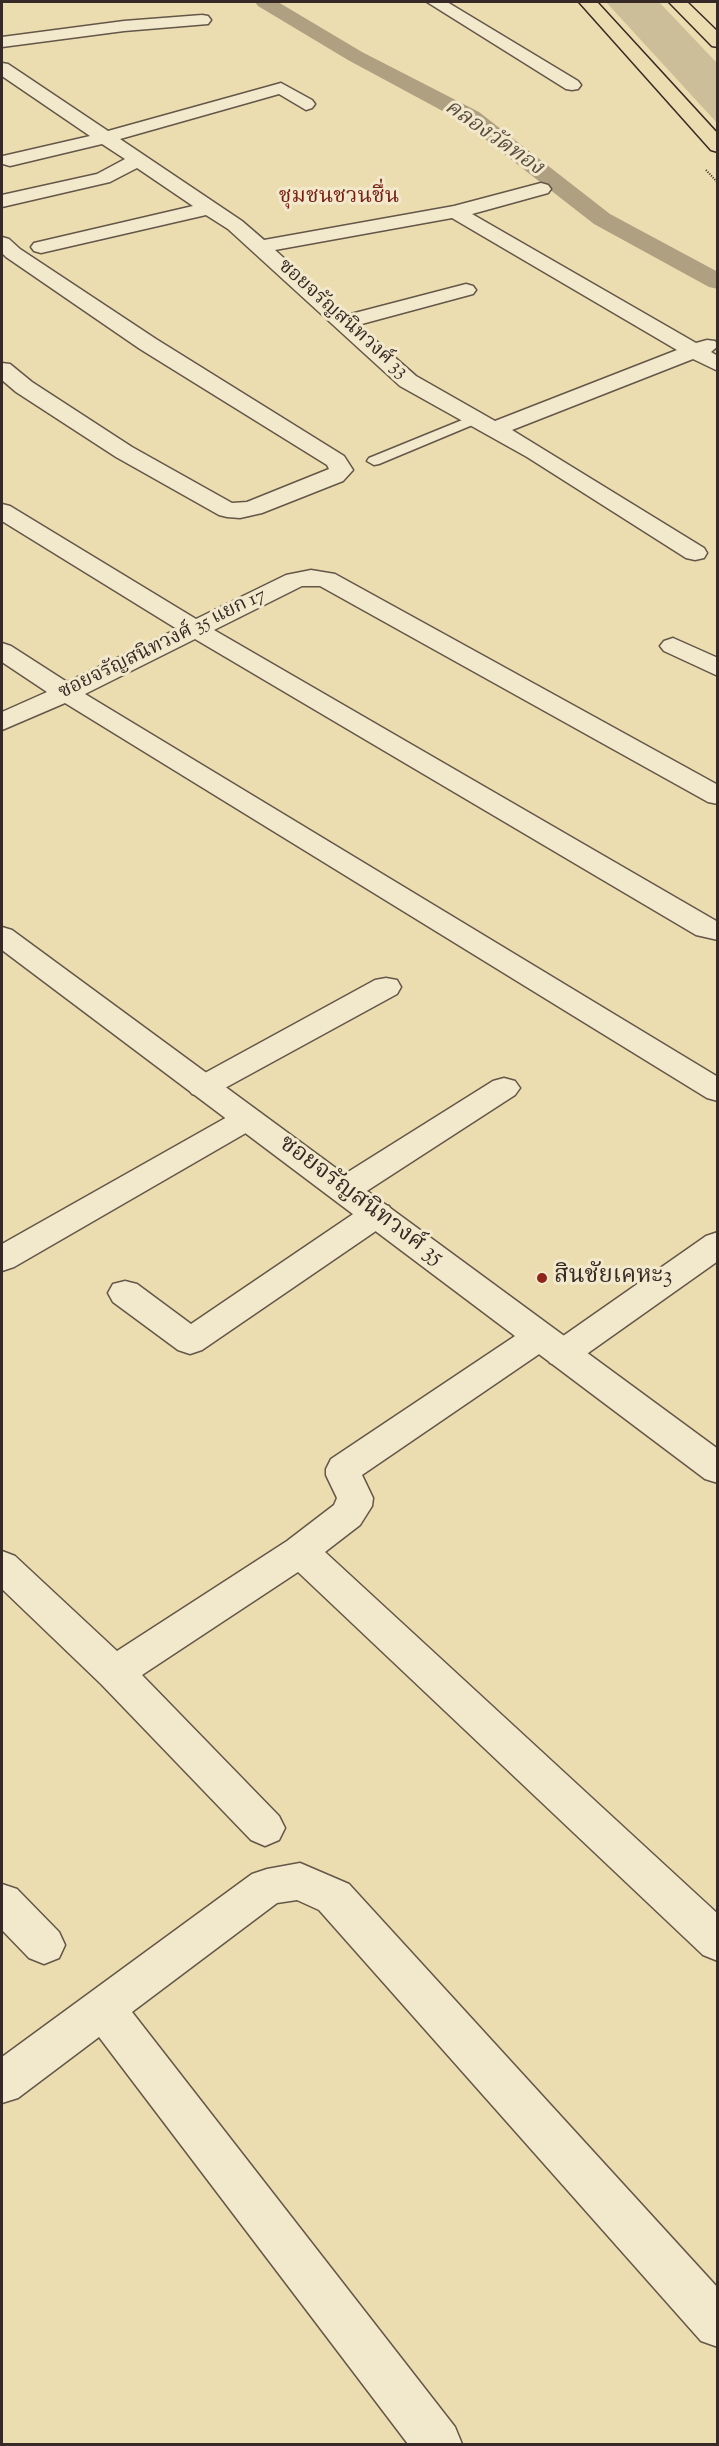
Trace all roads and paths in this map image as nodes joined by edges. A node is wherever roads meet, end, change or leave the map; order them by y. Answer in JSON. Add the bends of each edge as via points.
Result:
{"nodes":[{"id":1,"x":436,"y":2,"type":"edge"},
{"id":2,"x":588,"y":2,"type":"edge"},
{"id":3,"x":678,"y":2,"type":"edge"},
{"id":4,"x":202,"y":20,"type":"dead end"},
{"id":5,"x":2,"y":42,"type":"edge"},
{"id":6,"x":717,"y":42,"type":"edge"},
{"id":7,"x":2,"y":68,"type":"edge"},
{"id":8,"x":572,"y":86,"type":"dead end"},
{"id":9,"x":306,"y":104,"type":"dead end"},
{"id":10,"x":104,"y":138,"type":"junction"},
{"id":11,"x":717,"y":146,"type":"edge"},
{"id":12,"x":138,"y":160,"type":"junction"},
{"id":13,"x":6,"y":167,"type":"edge"},
{"id":14,"x":57,"y":189,"type":"junction"},
{"id":15,"x":541,"y":189,"type":"dead end"},
{"id":16,"x":2,"y":201,"type":"edge"},
{"id":17,"x":209,"y":208,"type":"junction"},
{"id":18,"x":455,"y":212,"type":"junction"},
{"id":19,"x":2,"y":243,"type":"edge"},
{"id":20,"x":41,"y":247,"type":"dead end"},
{"id":21,"x":260,"y":247,"type":"junction"},
{"id":22,"x":466,"y":290,"type":"dead end"},
{"id":23,"x":343,"y":322,"type":"junction"},
{"id":24,"x":717,"y":342,"type":"edge"},
{"id":25,"x":695,"y":351,"type":"junction"},
{"id":26,"x":717,"y":364,"type":"edge"},
{"id":27,"x":2,"y":369,"type":"edge"},
{"id":28,"x":486,"y":424,"type":"junction"},
{"id":29,"x":374,"y":461,"type":"dead end"},
{"id":30,"x":2,"y":511,"type":"edge"},
{"id":31,"x":695,"y":553,"type":"dead end"},
{"id":32,"x":195,"y":629,"type":"junction"},
{"id":33,"x":674,"y":646,"type":"dead end"},
{"id":34,"x":2,"y":651,"type":"edge"},
{"id":35,"x":717,"y":668,"type":"edge"},
{"id":36,"x":66,"y":693,"type":"junction"},
{"id":37,"x":2,"y":722,"type":"edge"},
{"id":38,"x":717,"y":796,"type":"edge"},
{"id":39,"x":717,"y":931,"type":"edge"},
{"id":40,"x":2,"y":936,"type":"edge"},
{"id":41,"x":386,"y":987,"type":"dead end"},
{"id":42,"x":203,"y":1087,"type":"junction"},
{"id":43,"x":504,"y":1088,"type":"dead end"},
{"id":44,"x":717,"y":1090,"type":"edge"},
{"id":45,"x":247,"y":1119,"type":"junction"},
{"id":46,"x":344,"y":1190,"type":"junction"},
{"id":47,"x":377,"y":1214,"type":"junction"},
{"id":48,"x":717,"y":1244,"type":"edge"},
{"id":49,"x":2,"y":1259,"type":"edge"},
{"id":50,"x":125,"y":1293,"type":"dead end"},
{"id":51,"x":550,"y":1345,"type":"junction"},
{"id":52,"x":717,"y":1469,"type":"edge"},
{"id":53,"x":300,"y":1551,"type":"junction"},
{"id":54,"x":2,"y":1566,"type":"edge"},
{"id":55,"x":115,"y":1673,"type":"junction"},
{"id":56,"x":265,"y":1828,"type":"dead end"},
{"id":57,"x":2,"y":1902,"type":"edge"},
{"id":58,"x":717,"y":1942,"type":"edge"},
{"id":59,"x":44,"y":1945,"type":"dead end"},
{"id":60,"x":104,"y":2008,"type":"junction"},
{"id":61,"x":2,"y":2083,"type":"edge"},
{"id":62,"x":717,"y":2324,"type":"edge"},
{"id":63,"x":438,"y":2445,"type":"edge"}],
"edges":[{"from":1,"to":8,"type":"street"},
{"from":2,"to":11,"type":"main road"},
{"from":3,"to":6,"type":"main road"},
{"from":4,"to":5,"type":"street"},
{"from":7,"to":10,"type":"street","name":"ซอยจรัญสนิทวงศ์ 33"},
{"from":9,"to":10,"type":"street","via":[[281,88]]},
{"from":10,"to":12,"type":"street","name":"ซอยจรัญสนิทวงศ์ 33"},
{"from":10,"to":13,"type":"street"},
{"from":12,"to":14,"type":"street","via":[[103,178]]},
{"from":12,"to":17,"type":"street","name":"ซอยจรัญสนิทวงศ์ 33"},
{"from":13,"to":14,"type":"street","via":[[35,171]]},
{"from":14,"to":16,"type":"street"},
{"from":15,"to":18,"type":"street"},
{"from":17,"to":20,"type":"street"},
{"from":17,"to":21,"type":"street","name":"ซอยจรัญสนิทวงศ์ 33"},
{"from":18,"to":21,"type":"street"},
{"from":18,"to":25,"type":"street"},
{"from":19,"to":27,"type":"street","via":[[148,344],[336,461],[341,470],[335,476],[254,508],[227,510],[124,452]]},
{"from":21,"to":23,"type":"street","name":"ซอยจรัญสนิทวงศ์ 33"},
{"from":22,"to":23,"type":"street"},
{"from":23,"to":28,"type":"street","name":"ซอยจรัญสนิทวงศ์ 33","via":[[408,381]]},
{"from":24,"to":25,"type":"street"},
{"from":25,"to":26,"type":"street"},
{"from":25,"to":28,"type":"street"},
{"from":28,"to":29,"type":"lane"},
{"from":28,"to":31,"type":"street","name":"ซอยจรัญสนิทวงศ์ 33"},
{"from":30,"to":32,"type":"street"},
{"from":32,"to":36,"type":"street","name":"ซอยจรัญสนิทวงศ์ 35 แยก 17"},
{"from":32,"to":38,"type":"street","name":"ซอยจรัญสนิทวงศ์ 35 แยก 17","via":[[296,580],[326,579]]},
{"from":32,"to":39,"type":"street","via":[[706,929]]},
{"from":33,"to":35,"type":"street"},
{"from":34,"to":36,"type":"street"},
{"from":36,"to":37,"type":"street","name":"ซอยจรัญสนิทวงศ์ 35 แยก 17"},
{"from":36,"to":44,"type":"street"},
{"from":40,"to":42,"type":"street","name":"ซอยจรัญสนิทวงศ์ 35"},
{"from":41,"to":42,"type":"street"},
{"from":42,"to":45,"type":"street","name":"ซอยจรัญสนิทวงศ์ 35"},
{"from":43,"to":46,"type":"street"},
{"from":45,"to":46,"type":"street","name":"ซอยจรัญสนิทวงศ์ 35"},
{"from":45,"to":49,"type":"street"},
{"from":46,"to":47,"type":"street","name":"ซอยจรัญสนิทวงศ์ 35"},
{"from":47,"to":50,"type":"street","via":[[190,1341]]},
{"from":47,"to":51,"type":"street","name":"ซอยจรัญสนิทวงศ์ 35"},
{"from":48,"to":51,"type":"street"},
{"from":51,"to":52,"type":"street","name":"ซอยจรัญสนิทวงศ์ 35"},
{"from":51,"to":53,"type":"street","via":[[344,1468],[355,1498],[354,1506]]},
{"from":53,"to":55,"type":"street"},
{"from":53,"to":58,"type":"street"},
{"from":54,"to":55,"type":"street"},
{"from":55,"to":56,"type":"street"},
{"from":57,"to":59,"type":"street"},
{"from":60,"to":61,"type":"street"},
{"from":60,"to":62,"type":"street","via":[[267,1887],[300,1881],[334,1898]]},
{"from":60,"to":63,"type":"street"}]}
